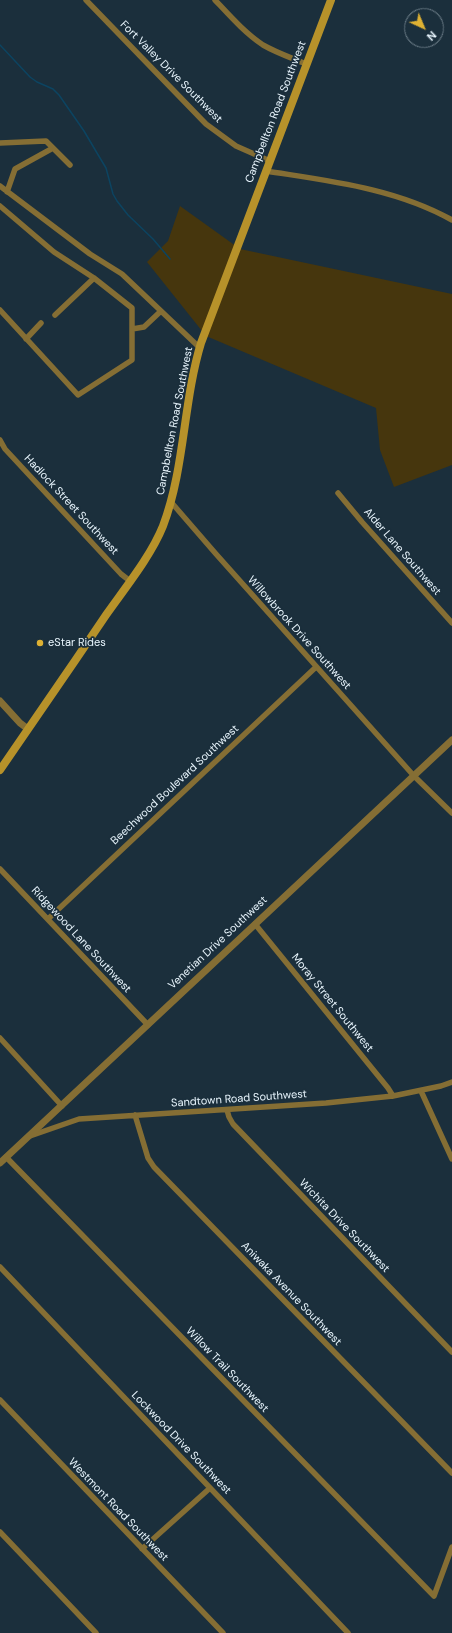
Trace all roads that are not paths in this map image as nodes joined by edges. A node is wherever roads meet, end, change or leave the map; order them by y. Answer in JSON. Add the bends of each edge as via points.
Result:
{"nodes":[{"id":1,"x":86,"y":0,"type":"edge"},
{"id":2,"x":215,"y":0,"type":"edge"},
{"id":3,"x":331,"y":0,"type":"edge"},
{"id":4,"x":306,"y":64,"type":"junction"},
{"id":5,"x":0,"y":143,"type":"edge"},
{"id":6,"x":53,"y":148,"type":"junction"},
{"id":7,"x":270,"y":161,"type":"junction"},
{"id":8,"x":70,"y":165,"type":"dead end"},
{"id":9,"x":266,"y":171,"type":"junction"},
{"id":10,"x":0,"y":186,"type":"edge"},
{"id":11,"x":7,"y":192,"type":"junction"},
{"id":12,"x":0,"y":206,"type":"edge"},
{"id":13,"x":452,"y":220,"type":"edge"},
{"id":14,"x":94,"y":278,"type":"junction"},
{"id":15,"x":0,"y":310,"type":"edge"},
{"id":16,"x":161,"y":311,"type":"junction"},
{"id":17,"x":55,"y":315,"type":"dead end"},
{"id":18,"x":41,"y":323,"type":"dead end"},
{"id":19,"x":132,"y":330,"type":"junction"},
{"id":20,"x":26,"y":339,"type":"junction"},
{"id":21,"x":200,"y":348,"type":"junction"},
{"id":22,"x":0,"y":440,"type":"edge"},
{"id":23,"x":338,"y":493,"type":"dead end"},
{"id":24,"x":171,"y":502,"type":"junction"},
{"id":25,"x":130,"y":581,"type":"junction"},
{"id":26,"x":452,"y":623,"type":"edge"},
{"id":27,"x":316,"y":667,"type":"junction"},
{"id":28,"x":0,"y":701,"type":"edge"},
{"id":29,"x":28,"y":729,"type":"junction"},
{"id":30,"x":452,"y":740,"type":"edge"},
{"id":31,"x":0,"y":770,"type":"edge"},
{"id":32,"x":414,"y":776,"type":"junction"},
{"id":33,"x":452,"y":813,"type":"edge"},
{"id":34,"x":0,"y":869,"type":"edge"},
{"id":35,"x":48,"y":919,"type":"junction"},
{"id":36,"x":255,"y":924,"type":"junction"},
{"id":37,"x":148,"y":1024,"type":"junction"},
{"id":38,"x":0,"y":1038,"type":"edge"},
{"id":39,"x":452,"y":1082,"type":"edge"},
{"id":40,"x":421,"y":1091,"type":"junction"},
{"id":41,"x":393,"y":1096,"type":"junction"},
{"id":42,"x":62,"y":1106,"type":"junction"},
{"id":43,"x":228,"y":1110,"type":"junction"},
{"id":44,"x":135,"y":1116,"type":"junction"},
{"id":45,"x":28,"y":1137,"type":"junction"},
{"id":46,"x":6,"y":1158,"type":"junction"},
{"id":47,"x":452,"y":1159,"type":"edge"},
{"id":48,"x":0,"y":1163,"type":"edge"},
{"id":49,"x":0,"y":1267,"type":"edge"},
{"id":50,"x":452,"y":1352,"type":"edge"},
{"id":51,"x":0,"y":1400,"type":"edge"},
{"id":52,"x":452,"y":1473,"type":"edge"},
{"id":53,"x":210,"y":1488,"type":"junction"},
{"id":54,"x":0,"y":1532,"type":"edge"},
{"id":55,"x":452,"y":1547,"type":"edge"},
{"id":56,"x":142,"y":1549,"type":"junction"},
{"id":57,"x":96,"y":1633,"type":"edge"},
{"id":58,"x":223,"y":1633,"type":"edge"},
{"id":59,"x":348,"y":1633,"type":"edge"}],
"edges":[{"from":1,"to":7,"type":"street","name":"Fort Valley Drive Southwest","via":[[206,124],[236,146]]},
{"from":2,"to":4,"type":"street","via":[[262,44]]},
{"from":3,"to":4,"type":"main road","name":"Campbellton Road Southwest"},
{"from":4,"to":7,"type":"main road","name":"Campbellton Road Southwest"},
{"from":5,"to":6,"type":"street","via":[[46,141]]},
{"from":6,"to":8,"type":"street"},
{"from":6,"to":11,"type":"street","via":[[15,169]]},
{"from":7,"to":9,"type":"main road","name":"Campbellton Road Southwest"},
{"from":9,"to":13,"type":"street","via":[[355,185],[417,204]]},
{"from":9,"to":21,"type":"main road","name":"Campbellton Road Southwest"},
{"from":10,"to":11,"type":"street"},
{"from":11,"to":16,"type":"street","via":[[90,254],[122,274]]},
{"from":12,"to":14,"type":"street","via":[[54,252]]},
{"from":14,"to":17,"type":"street"},
{"from":14,"to":19,"type":"street","via":[[132,308]]},
{"from":15,"to":20,"type":"street"},
{"from":16,"to":19,"type":"street","via":[[144,327]]},
{"from":16,"to":21,"type":"street"},
{"from":18,"to":20,"type":"street"},
{"from":19,"to":20,"type":"street","via":[[132,360],[78,395]]},
{"from":21,"to":24,"type":"main road","name":"Campbellton Road Southwest"},
{"from":22,"to":25,"type":"street","name":"Hadlock Street Southwest","via":[[5,449]]},
{"from":23,"to":26,"type":"street","name":"Alder Lane Southwest"},
{"from":24,"to":25,"type":"main road","name":"Campbellton Road Southwest","via":[[154,544]]},
{"from":24,"to":27,"type":"street","name":"Willowbrook Drive Southwest"},
{"from":25,"to":29,"type":"main road","name":"Campbellton Road Southwest"},
{"from":27,"to":32,"type":"street","name":"Willowbrook Drive Southwest"},
{"from":27,"to":35,"type":"street","name":"Beechwood Boulevard Southwest"},
{"from":28,"to":29,"type":"street"},
{"from":29,"to":31,"type":"main road","name":"Campbellton Road Southwest"},
{"from":30,"to":32,"type":"street","name":"Venetian Drive Southwest"},
{"from":32,"to":33,"type":"street","name":"Willowbrook Drive Southwest"},
{"from":32,"to":36,"type":"street","name":"Venetian Drive Southwest"},
{"from":34,"to":35,"type":"street","name":"Ridgewood Lane Southwest"},
{"from":35,"to":37,"type":"street","name":"Ridgewood Lane Southwest"},
{"from":36,"to":37,"type":"street","name":"Venetian Drive Southwest"},
{"from":36,"to":41,"type":"street","name":"Moray Street Southwest"},
{"from":37,"to":42,"type":"street","name":"Venetian Drive Southwest"},
{"from":38,"to":42,"type":"street"},
{"from":39,"to":40,"type":"street","name":"Sandtown Road Southwest"},
{"from":40,"to":41,"type":"street","name":"Sandtown Road Southwest"},
{"from":40,"to":47,"type":"street"},
{"from":41,"to":43,"type":"street","name":"Sandtown Road Southwest"},
{"from":42,"to":45,"type":"street","name":"Venetian Drive Southwest"},
{"from":43,"to":44,"type":"street","name":"Sandtown Road Southwest"},
{"from":43,"to":50,"type":"street","name":"Wichita Drive Southwest","via":[[228,1117],[233,1124]]},
{"from":44,"to":45,"type":"street","name":"Sandtown Road Southwest","via":[[79,1119]]},
{"from":44,"to":52,"type":"street","name":"Aniwaka Avenue Southwest","via":[[148,1158],[154,1167]]},
{"from":45,"to":46,"type":"street","name":"Venetian Drive Southwest"},
{"from":46,"to":48,"type":"street","name":"Venetian Drive Southwest"},
{"from":46,"to":55,"type":"street","name":"Willow Trail Southwest","via":[[434,1596]]},
{"from":49,"to":53,"type":"street","name":"Lockwood Drive Southwest"},
{"from":51,"to":56,"type":"street","name":"Westmont Road Southwest"},
{"from":53,"to":56,"type":"street"},
{"from":53,"to":59,"type":"street","name":"Lockwood Drive Southwest"},
{"from":54,"to":57,"type":"street"},
{"from":56,"to":58,"type":"street","name":"Westmont Road Southwest"}]}
